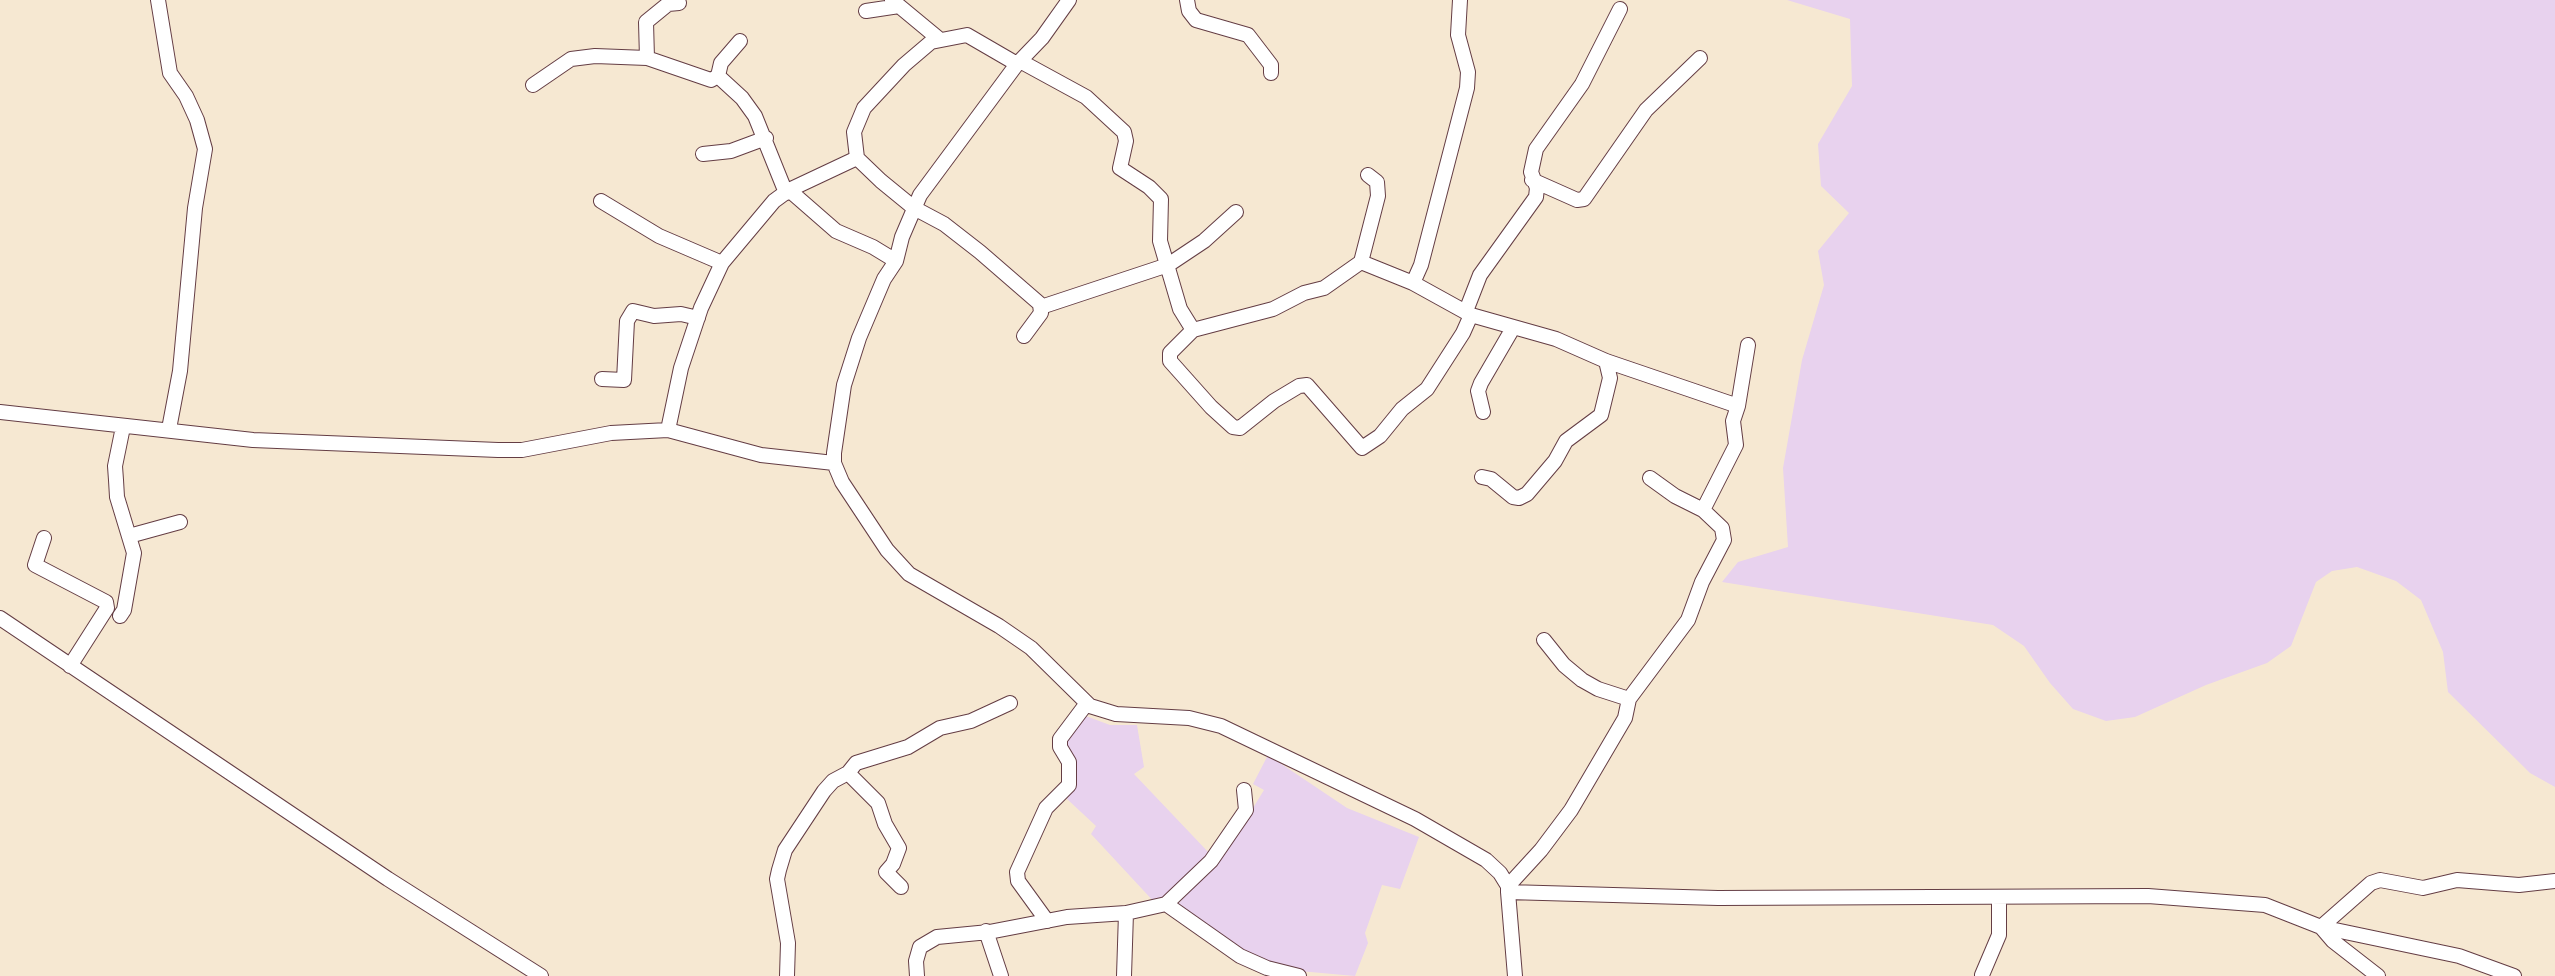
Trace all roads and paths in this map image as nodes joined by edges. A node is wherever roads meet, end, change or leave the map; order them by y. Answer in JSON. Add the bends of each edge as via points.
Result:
{"nodes":[{"id":1,"x":158,"y":0,"type":"edge"},
{"id":2,"x":1069,"y":0,"type":"edge"},
{"id":3,"x":1187,"y":0,"type":"edge"},
{"id":4,"x":1460,"y":0,"type":"edge"},
{"id":5,"x":679,"y":3,"type":"dead end"},
{"id":6,"x":896,"y":3,"type":"edge"},
{"id":7,"x":1620,"y":9,"type":"dead end"},
{"id":8,"x":866,"y":11,"type":"dead end"},
{"id":9,"x":939,"y":39,"type":"junction"},
{"id":10,"x":740,"y":41,"type":"dead end"},
{"id":11,"x":647,"y":58,"type":"junction"},
{"id":12,"x":1700,"y":58,"type":"dead end"},
{"id":13,"x":1018,"y":63,"type":"junction"},
{"id":14,"x":1271,"y":73,"type":"dead end"},
{"id":15,"x":718,"y":76,"type":"junction"},
{"id":16,"x":533,"y":85,"type":"dead end"},
{"id":17,"x":766,"y":138,"type":"junction"},
{"id":18,"x":703,"y":154,"type":"dead end"},
{"id":19,"x":857,"y":158,"type":"junction"},
{"id":20,"x":1368,"y":175,"type":"dead end"},
{"id":21,"x":1532,"y":180,"type":"junction"},
{"id":22,"x":788,"y":192,"type":"junction"},
{"id":23,"x":601,"y":201,"type":"dead end"},
{"id":24,"x":914,"y":208,"type":"junction"},
{"id":25,"x":1236,"y":212,"type":"dead end"},
{"id":26,"x":896,"y":261,"type":"junction"},
{"id":27,"x":1361,"y":262,"type":"junction"},
{"id":28,"x":722,"y":263,"type":"junction"},
{"id":29,"x":1168,"y":265,"type":"junction"},
{"id":30,"x":1413,"y":283,"type":"junction"},
{"id":31,"x":1041,"y":307,"type":"junction"},
{"id":32,"x":1468,"y":313,"type":"junction"},
{"id":33,"x":698,"y":318,"type":"junction"},
{"id":34,"x":1513,"y":328,"type":"junction"},
{"id":35,"x":1193,"y":330,"type":"junction"},
{"id":36,"x":1024,"y":336,"type":"dead end"},
{"id":37,"x":1748,"y":345,"type":"dead end"},
{"id":38,"x":1606,"y":361,"type":"junction"},
{"id":39,"x":602,"y":379,"type":"dead end"},
{"id":40,"x":1738,"y":406,"type":"junction"},
{"id":41,"x":0,"y":412,"type":"edge"},
{"id":42,"x":1483,"y":412,"type":"dead end"},
{"id":43,"x":123,"y":427,"type":"junction"},
{"id":44,"x":169,"y":429,"type":"junction"},
{"id":45,"x":668,"y":430,"type":"junction"},
{"id":46,"x":834,"y":463,"type":"junction"},
{"id":47,"x":1482,"y":477,"type":"dead end"},
{"id":48,"x":1650,"y":478,"type":"dead end"},
{"id":49,"x":1703,"y":510,"type":"junction"},
{"id":50,"x":180,"y":522,"type":"dead end"},
{"id":51,"x":129,"y":536,"type":"junction"},
{"id":52,"x":44,"y":538,"type":"dead end"},
{"id":53,"x":120,"y":616,"type":"dead end"},
{"id":54,"x":0,"y":618,"type":"edge"},
{"id":55,"x":1544,"y":640,"type":"dead end"},
{"id":56,"x":70,"y":666,"type":"junction"},
{"id":57,"x":1629,"y":699,"type":"junction"},
{"id":58,"x":1010,"y":703,"type":"dead end"},
{"id":59,"x":1087,"y":703,"type":"junction"},
{"id":60,"x":848,"y":773,"type":"junction"},
{"id":61,"x":1244,"y":790,"type":"dead end"},
{"id":62,"x":2555,"y":880,"type":"edge"},
{"id":63,"x":901,"y":887,"type":"dead end"},
{"id":64,"x":1508,"y":889,"type":"junction"},
{"id":65,"x":1999,"y":897,"type":"junction"},
{"id":66,"x":1166,"y":904,"type":"junction"},
{"id":67,"x":1126,"y":913,"type":"junction"},
{"id":68,"x":1047,"y":921,"type":"junction"},
{"id":69,"x":2321,"y":927,"type":"junction"},
{"id":70,"x":986,"y":931,"type":"junction"},
{"id":71,"x":523,"y":963,"type":"junction"},
{"id":72,"x":1982,"y":975,"type":"edge"},
{"id":73,"x":515,"y":976,"type":"edge"},
{"id":74,"x":541,"y":976,"type":"edge"},
{"id":75,"x":787,"y":976,"type":"edge"},
{"id":76,"x":917,"y":976,"type":"edge"},
{"id":77,"x":1000,"y":976,"type":"edge"},
{"id":78,"x":1125,"y":976,"type":"edge"},
{"id":79,"x":1299,"y":976,"type":"edge"},
{"id":80,"x":1515,"y":976,"type":"edge"},
{"id":81,"x":2378,"y":976,"type":"edge"},
{"id":82,"x":2514,"y":976,"type":"edge"}],
"edges":[{"from":1,"to":44,"type":"street","via":[[170,73],[190,104],[205,149],[193,220],[180,371]]},
{"from":2,"to":13,"type":"street"},
{"from":3,"to":14,"type":"street","via":[[1196,20],[1248,35],[1270,65]]},
{"from":4,"to":30,"type":"street","via":[[1458,35],[1468,72],[1467,88]]},
{"from":5,"to":11,"type":"street","via":[[668,4],[646,22]]},
{"from":6,"to":8,"type":"street"},
{"from":6,"to":9,"type":"street"},
{"from":7,"to":21,"type":"street","via":[[1582,84],[1536,149]]},
{"from":9,"to":13,"type":"street","via":[[967,35]]},
{"from":9,"to":19,"type":"street","via":[[928,43],[904,65],[864,108],[854,132]]},
{"from":10,"to":15,"type":"street","via":[[721,63]]},
{"from":11,"to":15,"type":"street","via":[[711,80]]},
{"from":11,"to":16,"type":"street","via":[[572,58]]},
{"from":12,"to":21,"type":"street","via":[[1646,110],[1584,199],[1577,200]]},
{"from":13,"to":24,"type":"street"},
{"from":13,"to":29,"type":"street","via":[[1086,97],[1124,132],[1120,168],[1161,199],[1160,238]]},
{"from":15,"to":17,"type":"street","via":[[749,108]]},
{"from":17,"to":18,"type":"street","via":[[731,151]]},
{"from":17,"to":22,"type":"street","via":[[778,178]]},
{"from":19,"to":22,"type":"street"},
{"from":19,"to":24,"type":"street"},
{"from":20,"to":27,"type":"street","via":[[1377,183],[1378,196]]},
{"from":21,"to":32,"type":"street","via":[[1537,188],[1536,197],[1480,275]]},
{"from":22,"to":26,"type":"street","via":[[836,231]]},
{"from":22,"to":28,"type":"street","via":[[774,201]]},
{"from":23,"to":28,"type":"street","via":[[659,236]]},
{"from":24,"to":26,"type":"street"},
{"from":24,"to":31,"type":"street","via":[[945,224]]},
{"from":25,"to":29,"type":"street","via":[[1204,241]]},
{"from":26,"to":46,"type":"street","via":[[884,279],[859,338],[844,385]]},
{"from":27,"to":30,"type":"street"},
{"from":27,"to":35,"type":"street","via":[[1324,288],[1273,309]]},
{"from":28,"to":33,"type":"street"},
{"from":29,"to":31,"type":"street"},
{"from":29,"to":35,"type":"street","via":[[1180,309]]},
{"from":30,"to":32,"type":"street"},
{"from":31,"to":36,"type":"street","via":[[1041,313]]},
{"from":32,"to":34,"type":"street"},
{"from":32,"to":35,"type":"street","via":[[1463,333],[1427,389],[1402,409],[1380,436],[1362,448],[1307,385],[1274,401],[1240,428],[1233,427],[1170,361],[1170,352]]},
{"from":33,"to":39,"type":"street","via":[[633,311],[627,321],[624,380]]},
{"from":33,"to":45,"type":"street","via":[[681,368]]},
{"from":34,"to":38,"type":"street","via":[[1556,339]]},
{"from":34,"to":42,"type":"street","via":[[1480,383]]},
{"from":37,"to":40,"type":"street"},
{"from":38,"to":40,"type":"street"},
{"from":38,"to":47,"type":"street","via":[[1610,378],[1601,415],[1566,441],[1527,494],[1513,497],[1491,479]]},
{"from":40,"to":49,"type":"street","via":[[1733,421],[1736,445]]},
{"from":41,"to":43,"type":"street"},
{"from":43,"to":44,"type":"street"},
{"from":43,"to":51,"type":"street","via":[[115,466],[117,496]]},
{"from":44,"to":45,"type":"street","via":[[253,440],[498,450]]},
{"from":45,"to":46,"type":"street","via":[[761,454]]},
{"from":46,"to":59,"type":"street","via":[[847,490],[899,564],[921,582],[1031,648]]},
{"from":48,"to":49,"type":"street"},
{"from":49,"to":57,"type":"street","via":[[1722,528],[1724,540],[1688,620]]},
{"from":50,"to":51,"type":"street"},
{"from":51,"to":53,"type":"street","via":[[134,553]]},
{"from":52,"to":56,"type":"street","via":[[35,565],[106,602],[107,608]]},
{"from":54,"to":56,"type":"street"},
{"from":55,"to":57,"type":"street","via":[[1563,665],[1582,680]]},
{"from":56,"to":71,"type":"street","via":[[388,879]]},
{"from":57,"to":64,"type":"street","via":[[1625,718],[1571,810]]},
{"from":58,"to":60,"type":"street","via":[[971,721],[940,728],[908,747],[856,763]]},
{"from":59,"to":64,"type":"street","via":[[1116,714],[1189,718],[1221,726],[1415,819],[1486,860],[1500,873]]},
{"from":59,"to":68,"type":"street","via":[[1060,739],[1069,762],[1070,785],[1046,808],[1017,872],[1018,881]]},
{"from":60,"to":63,"type":"street","via":[[878,803],[899,848],[886,873]]},
{"from":60,"to":75,"type":"street","via":[[824,791],[780,861],[777,879],[788,943]]},
{"from":61,"to":66,"type":"street","via":[[1246,810],[1226,842]]},
{"from":62,"to":69,"type":"street","via":[[2519,885],[2457,880],[2423,888],[2380,880],[2371,883]]},
{"from":64,"to":65,"type":"street","via":[[1718,898]]},
{"from":64,"to":80,"type":"street"},
{"from":65,"to":69,"type":"street","via":[[2148,896],[2265,905]]},
{"from":65,"to":72,"type":"street","via":[[1999,935]]},
{"from":66,"to":67,"type":"street"},
{"from":66,"to":79,"type":"street","via":[[1240,956],[1267,969]]},
{"from":67,"to":68,"type":"street"},
{"from":67,"to":78,"type":"street"},
{"from":68,"to":70,"type":"street"},
{"from":69,"to":81,"type":"street"},
{"from":69,"to":82,"type":"street","via":[[2459,956]]},
{"from":70,"to":76,"type":"street","via":[[958,933],[926,942],[917,954]]},
{"from":70,"to":77,"type":"street"},
{"from":71,"to":73,"type":"street"},
{"from":71,"to":74,"type":"street"}]}
